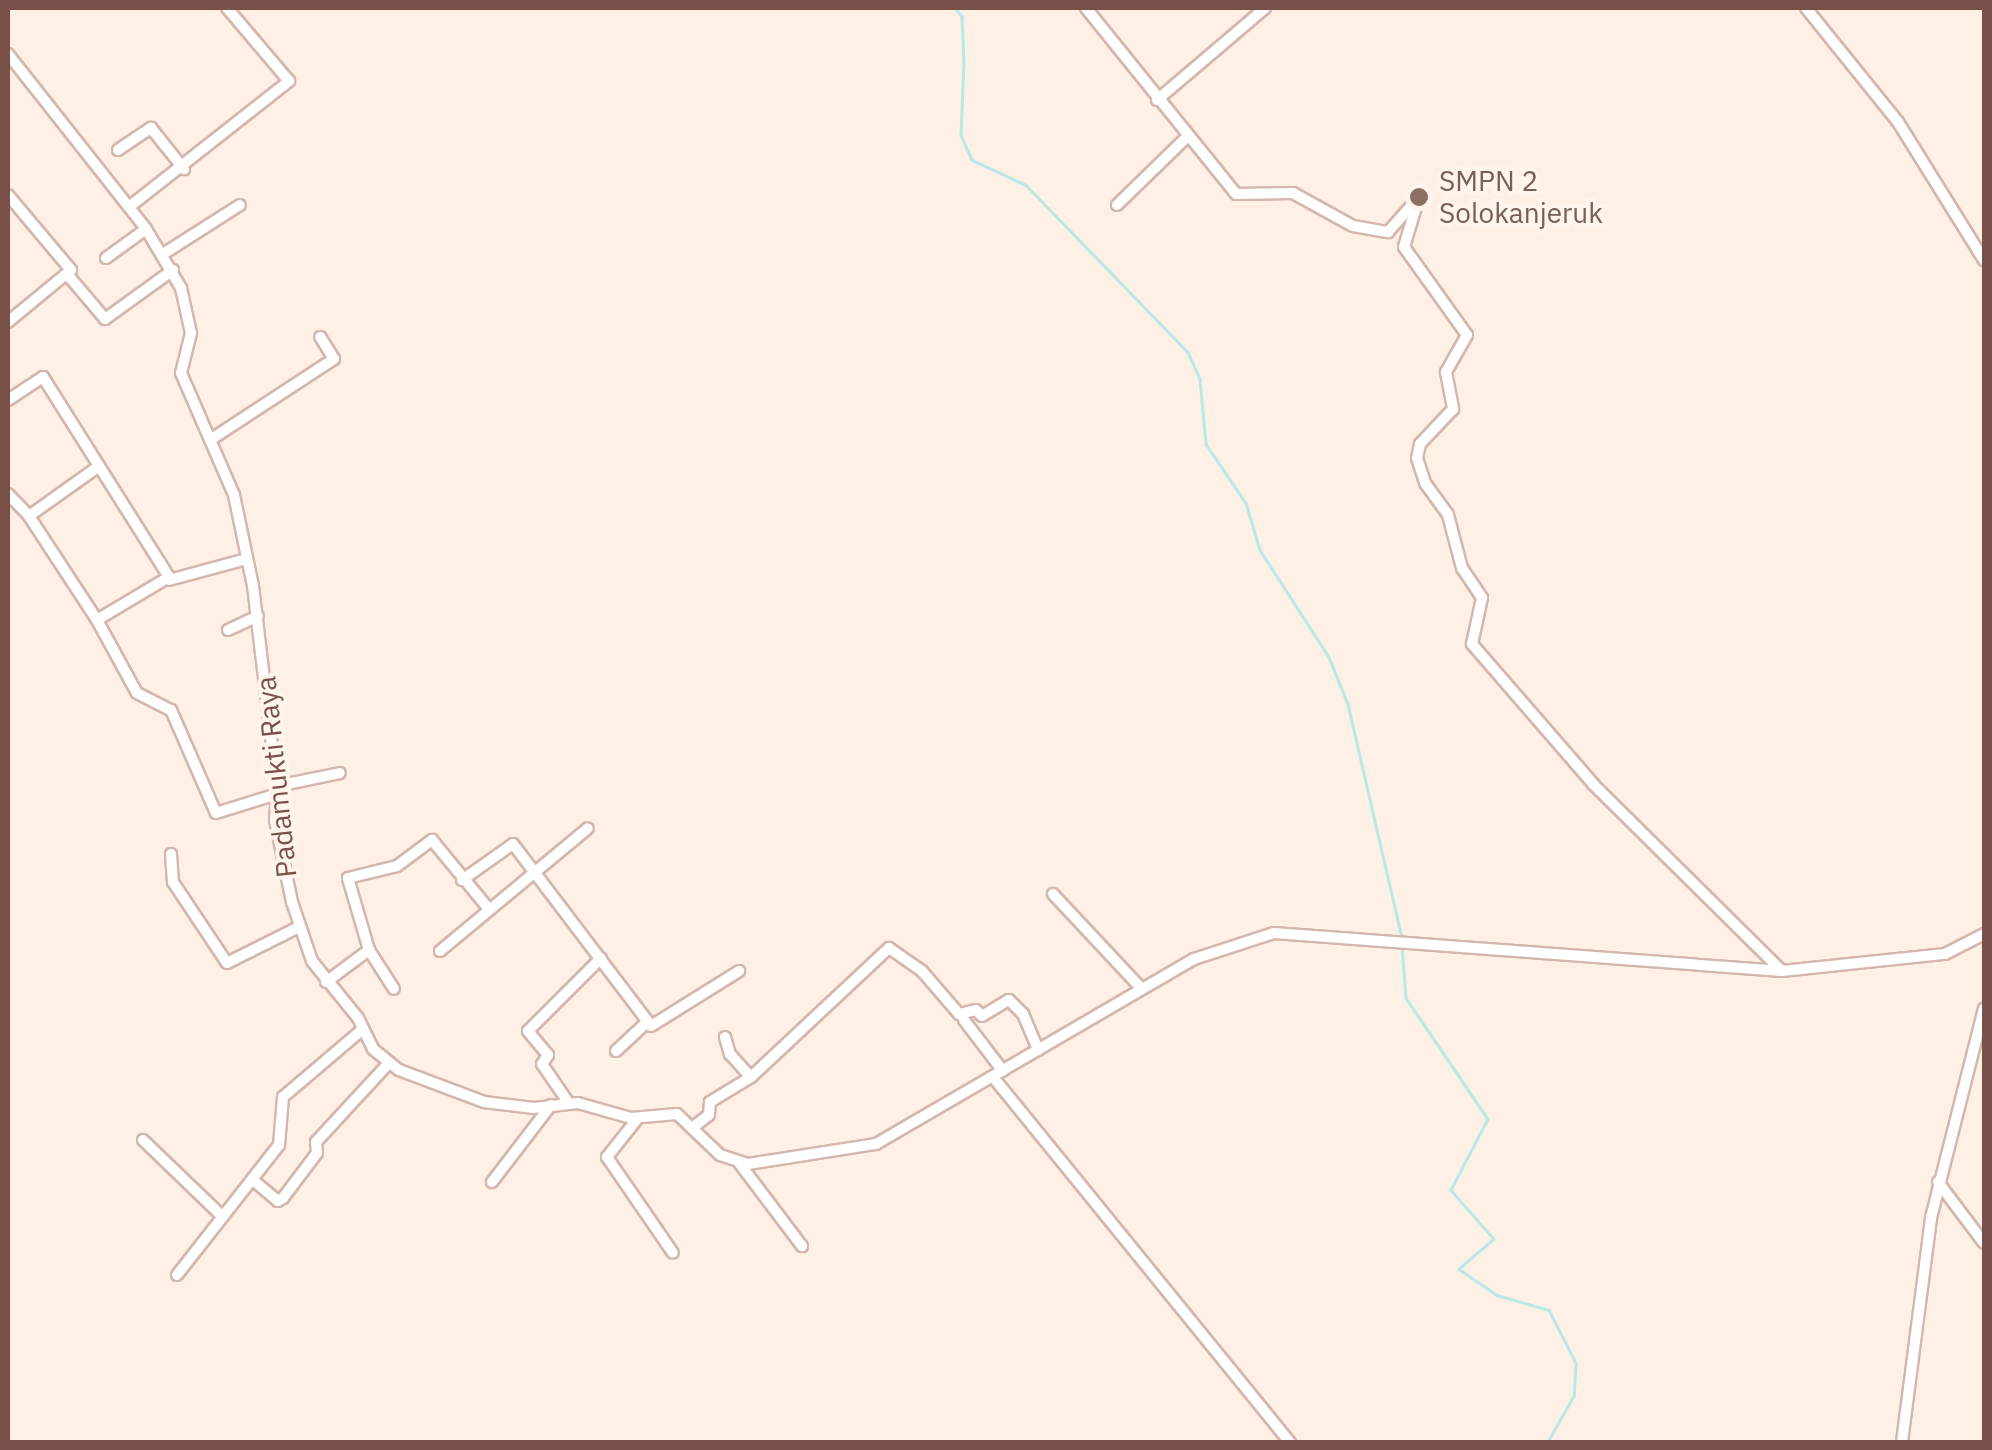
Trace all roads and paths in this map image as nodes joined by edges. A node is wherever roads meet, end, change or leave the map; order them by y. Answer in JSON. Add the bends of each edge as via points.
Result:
{"nodes":[{"id":1,"x":227,"y":8,"type":"edge"},
{"id":2,"x":1266,"y":8,"type":"edge"},
{"id":3,"x":1806,"y":8,"type":"edge"},
{"id":4,"x":1092,"y":10,"type":"edge"},
{"id":5,"x":8,"y":54,"type":"edge"},
{"id":6,"x":1157,"y":100,"type":"junction"},
{"id":7,"x":1187,"y":136,"type":"junction"},
{"id":8,"x":118,"y":150,"type":"dead end"},
{"id":9,"x":184,"y":169,"type":"junction"},
{"id":10,"x":8,"y":195,"type":"edge"},
{"id":11,"x":240,"y":205,"type":"dead end"},
{"id":12,"x":1117,"y":205,"type":"dead end"},
{"id":13,"x":128,"y":207,"type":"junction"},
{"id":14,"x":146,"y":229,"type":"junction"},
{"id":15,"x":162,"y":254,"type":"junction"},
{"id":16,"x":106,"y":258,"type":"dead end"},
{"id":17,"x":1984,"y":260,"type":"edge"},
{"id":18,"x":174,"y":270,"type":"junction"},
{"id":19,"x":67,"y":274,"type":"junction"},
{"id":20,"x":8,"y":322,"type":"edge"},
{"id":21,"x":320,"y":337,"type":"dead end"},
{"id":22,"x":8,"y":400,"type":"edge"},
{"id":23,"x":215,"y":438,"type":"junction"},
{"id":24,"x":99,"y":466,"type":"junction"},
{"id":25,"x":8,"y":494,"type":"edge"},
{"id":26,"x":29,"y":516,"type":"junction"},
{"id":27,"x":247,"y":560,"type":"junction"},
{"id":28,"x":169,"y":580,"type":"junction"},
{"id":29,"x":258,"y":616,"type":"junction"},
{"id":30,"x":97,"y":620,"type":"junction"},
{"id":31,"x":228,"y":630,"type":"dead end"},
{"id":32,"x":340,"y":773,"type":"dead end"},
{"id":33,"x":277,"y":790,"type":"junction"},
{"id":34,"x":588,"y":828,"type":"dead end"},
{"id":35,"x":171,"y":854,"type":"dead end"},
{"id":36,"x":534,"y":871,"type":"junction"},
{"id":37,"x":462,"y":880,"type":"junction"},
{"id":38,"x":1053,"y":894,"type":"dead end"},
{"id":39,"x":488,"y":908,"type":"junction"},
{"id":40,"x":300,"y":926,"type":"junction"},
{"id":41,"x":1984,"y":934,"type":"edge"},
{"id":42,"x":369,"y":950,"type":"junction"},
{"id":43,"x":440,"y":951,"type":"dead end"},
{"id":44,"x":601,"y":958,"type":"junction"},
{"id":45,"x":739,"y":971,"type":"dead end"},
{"id":46,"x":1782,"y":971,"type":"junction"},
{"id":47,"x":326,"y":982,"type":"junction"},
{"id":48,"x":1141,"y":988,"type":"junction"},
{"id":49,"x":394,"y":989,"type":"dead end"},
{"id":50,"x":1984,"y":1009,"type":"edge"},
{"id":51,"x":964,"y":1020,"type":"dead end"},
{"id":52,"x":644,"y":1024,"type":"junction"},
{"id":53,"x":363,"y":1028,"type":"junction"},
{"id":54,"x":725,"y":1037,"type":"dead end"},
{"id":55,"x":1038,"y":1050,"type":"junction"},
{"id":56,"x":616,"y":1051,"type":"dead end"},
{"id":57,"x":1971,"y":1063,"type":"junction"},
{"id":58,"x":389,"y":1064,"type":"junction"},
{"id":59,"x":1984,"y":1064,"type":"edge"},
{"id":60,"x":998,"y":1074,"type":"junction"},
{"id":61,"x":751,"y":1077,"type":"junction"},
{"id":62,"x":568,"y":1102,"type":"junction"},
{"id":63,"x":551,"y":1104,"type":"junction"},
{"id":64,"x":638,"y":1118,"type":"junction"},
{"id":65,"x":696,"y":1125,"type":"junction"},
{"id":66,"x":144,"y":1140,"type":"dead end"},
{"id":67,"x":740,"y":1164,"type":"junction"},
{"id":68,"x":254,"y":1180,"type":"junction"},
{"id":69,"x":492,"y":1182,"type":"dead end"},
{"id":70,"x":1938,"y":1182,"type":"junction"},
{"id":71,"x":222,"y":1216,"type":"junction"},
{"id":72,"x":1984,"y":1243,"type":"edge"},
{"id":73,"x":802,"y":1246,"type":"dead end"},
{"id":74,"x":673,"y":1253,"type":"dead end"},
{"id":75,"x":177,"y":1274,"type":"dead end"},
{"id":76,"x":1290,"y":1442,"type":"edge"},
{"id":77,"x":1902,"y":1442,"type":"edge"}],
"edges":[{"from":1,"to":9,"type":"street","via":[[289,82]]},
{"from":2,"to":6,"type":"street"},
{"from":3,"to":17,"type":"street","via":[[1898,122]]},
{"from":4,"to":6,"type":"street"},
{"from":5,"to":13,"type":"street","name":"Padamukti Raya"},
{"from":6,"to":7,"type":"street"},
{"from":7,"to":12,"type":"street"},
{"from":7,"to":46,"type":"street","via":[[1236,194],[1294,193],[1354,226],[1388,232],[1419,197],[1404,247],[1467,335],[1446,372],[1454,408],[1420,444],[1417,458],[1424,483],[1448,515],[1462,568],[1482,598],[1472,644],[1594,785]]},
{"from":8,"to":9,"type":"street","via":[[151,128]]},
{"from":9,"to":13,"type":"street"},
{"from":10,"to":19,"type":"street","via":[[70,268]]},
{"from":11,"to":15,"type":"street"},
{"from":13,"to":14,"type":"street","name":"Padamukti Raya"},
{"from":14,"to":15,"type":"street","name":"Padamukti Raya"},
{"from":14,"to":16,"type":"street"},
{"from":15,"to":18,"type":"street","name":"Padamukti Raya"},
{"from":18,"to":19,"type":"street","via":[[105,319]]},
{"from":18,"to":23,"type":"street","name":"Padamukti Raya","via":[[191,332],[181,373]]},
{"from":19,"to":20,"type":"street"},
{"from":21,"to":23,"type":"street","via":[[334,359]]},
{"from":22,"to":24,"type":"street","via":[[43,377]]},
{"from":23,"to":27,"type":"street","name":"Padamukti Raya"},
{"from":24,"to":26,"type":"street"},
{"from":24,"to":28,"type":"street"},
{"from":25,"to":26,"type":"street"},
{"from":26,"to":30,"type":"street"},
{"from":27,"to":28,"type":"street"},
{"from":27,"to":29,"type":"street","name":"Padamukti Raya"},
{"from":28,"to":30,"type":"street"},
{"from":29,"to":31,"type":"street"},
{"from":29,"to":33,"type":"street","name":"Padamukti Raya"},
{"from":30,"to":33,"type":"street","via":[[137,692],[171,710],[216,813]]},
{"from":32,"to":33,"type":"street"},
{"from":33,"to":40,"type":"street","name":"Padamukti Raya","via":[[282,864]]},
{"from":34,"to":36,"type":"street"},
{"from":35,"to":40,"type":"street","via":[[173,882],[227,963]]},
{"from":36,"to":37,"type":"street","via":[[512,844]]},
{"from":36,"to":39,"type":"street"},
{"from":36,"to":44,"type":"street"},
{"from":37,"to":39,"type":"street"},
{"from":37,"to":42,"type":"street","via":[[432,840],[397,866],[346,879]]},
{"from":38,"to":48,"type":"street"},
{"from":39,"to":43,"type":"street"},
{"from":40,"to":47,"type":"street","name":"Padamukti Raya"},
{"from":41,"to":46,"type":"street","via":[[1946,954]]},
{"from":42,"to":47,"type":"street"},
{"from":42,"to":49,"type":"street"},
{"from":44,"to":52,"type":"street"},
{"from":44,"to":62,"type":"street","via":[[528,1031],[548,1055],[542,1064]]},
{"from":45,"to":52,"type":"street","via":[[699,1002]]},
{"from":46,"to":48,"type":"street","via":[[1274,934],[1214,950]]},
{"from":47,"to":53,"type":"street","name":"Padamukti Raya"},
{"from":48,"to":55,"type":"street"},
{"from":50,"to":57,"type":"street"},
{"from":51,"to":60,"type":"street"},
{"from":52,"to":56,"type":"street"},
{"from":53,"to":58,"type":"street","name":"Padamukti Raya"},
{"from":53,"to":68,"type":"street","via":[[284,1097],[279,1145]]},
{"from":54,"to":61,"type":"street","via":[[730,1054]]},
{"from":55,"to":60,"type":"street"},
{"from":55,"to":61,"type":"street","via":[[1023,1014],[1009,1000],[982,1016],[976,1010],[959,1014],[922,971],[890,948]]},
{"from":57,"to":59,"type":"street"},
{"from":57,"to":70,"type":"street"},
{"from":58,"to":63,"type":"street","via":[[484,1102]]},
{"from":58,"to":68,"type":"street","via":[[316,1142],[318,1153],[284,1198],[278,1201]]},
{"from":60,"to":67,"type":"street","via":[[862,1148]]},
{"from":60,"to":76,"type":"street"},
{"from":61,"to":65,"type":"street","via":[[711,1101],[709,1115]]},
{"from":62,"to":63,"type":"street"},
{"from":62,"to":64,"type":"street"},
{"from":63,"to":69,"type":"street"},
{"from":64,"to":65,"type":"street","via":[[677,1114]]},
{"from":64,"to":74,"type":"street","via":[[607,1158]]},
{"from":65,"to":67,"type":"street","via":[[720,1155]]},
{"from":66,"to":71,"type":"street"},
{"from":67,"to":73,"type":"street"},
{"from":68,"to":71,"type":"street"},
{"from":70,"to":72,"type":"street"},
{"from":70,"to":77,"type":"street"},
{"from":71,"to":75,"type":"street"}]}
